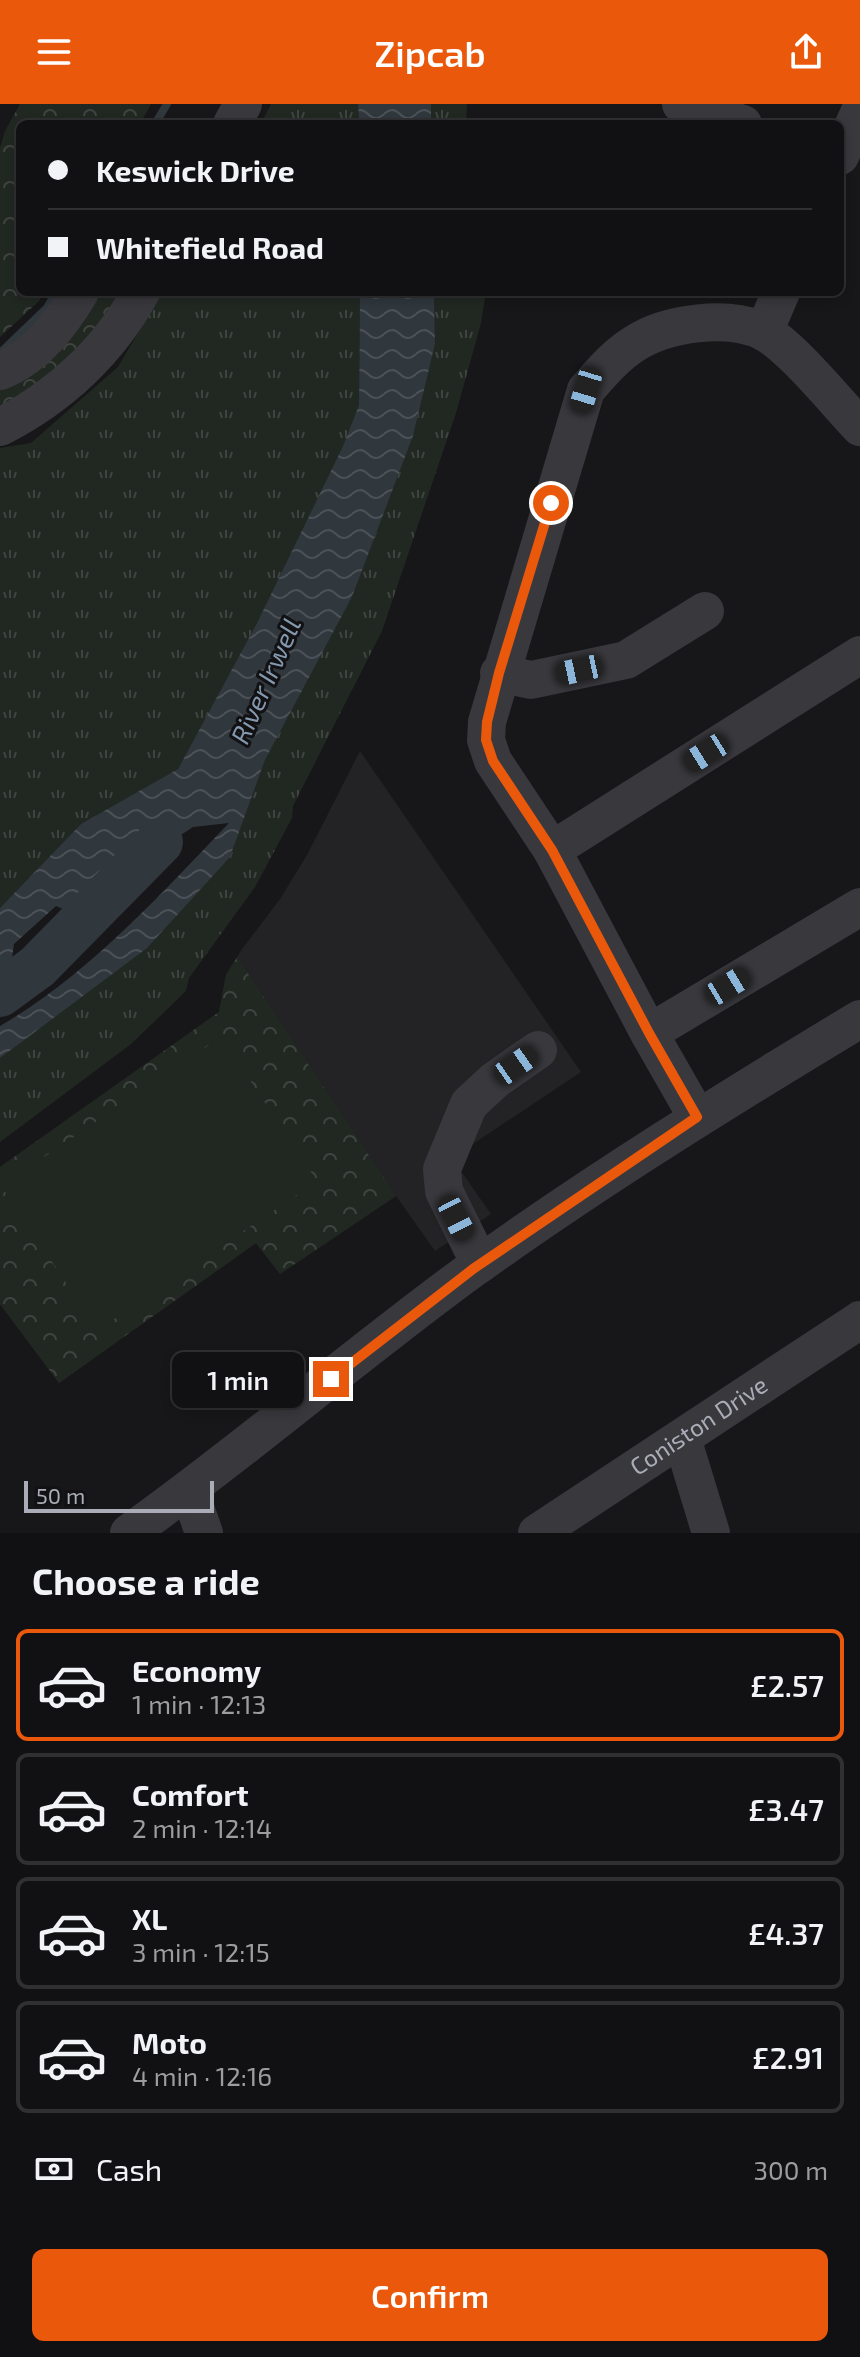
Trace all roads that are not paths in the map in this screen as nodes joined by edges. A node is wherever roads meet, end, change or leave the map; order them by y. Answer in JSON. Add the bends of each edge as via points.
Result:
{"nodes":[{"id":1,"x":681,"y":104,"type":"edge"},
{"id":2,"x":860,"y":111,"type":"edge"},
{"id":3,"x":731,"y":120,"type":"edge"},
{"id":4,"x":844,"y":147,"type":"edge"},
{"id":5,"x":78,"y":296,"type":"edge"},
{"id":6,"x":139,"y":296,"type":"edge"},
{"id":7,"x":779,"y":296,"type":"edge"},
{"id":8,"x":764,"y":332,"type":"junction"},
{"id":9,"x":0,"y":371,"type":"edge"},
{"id":10,"x":0,"y":427,"type":"edge"},
{"id":11,"x":860,"y":427,"type":"edge"},
{"id":12,"x":705,"y":611,"type":"dead end"},
{"id":13,"x":860,"y":655,"type":"edge"},
{"id":14,"x":499,"y":673,"type":"junction"},
{"id":15,"x":552,"y":850,"type":"junction"},
{"id":16,"x":860,"y":907,"type":"edge"},
{"id":17,"x":860,"y":1019,"type":"edge"},
{"id":18,"x":649,"y":1033,"type":"junction"},
{"id":19,"x":538,"y":1050,"type":"dead end"},
{"id":20,"x":697,"y":1117,"type":"junction"},
{"id":21,"x":480,"y":1264,"type":"junction"},
{"id":22,"x":860,"y":1320,"type":"edge"},
{"id":23,"x":682,"y":1438,"type":"junction"},
{"id":24,"x":189,"y":1490,"type":"junction"},
{"id":25,"x":129,"y":1533,"type":"edge"},
{"id":26,"x":204,"y":1533,"type":"edge"},
{"id":27,"x":537,"y":1533,"type":"edge"},
{"id":28,"x":711,"y":1533,"type":"edge"}],
"edges":[{"from":1,"to":3,"type":"street"},
{"from":2,"to":4,"type":"street"},
{"from":5,"to":9,"type":"street","via":[[34,351]]},
{"from":6,"to":10,"type":"street","via":[[117,332],[82,370]]},
{"from":7,"to":8,"type":"street"},
{"from":8,"to":11,"type":"street"},
{"from":8,"to":14,"type":"street","via":[[715,322],[671,328],[634,343],[586,390]]},
{"from":12,"to":14,"type":"street","via":[[661,621],[626,660],[531,680]]},
{"from":13,"to":15,"type":"street"},
{"from":14,"to":15,"type":"street","via":[[486,740],[493,761]]},
{"from":15,"to":18,"type":"street"},
{"from":16,"to":18,"type":"street"},
{"from":17,"to":20,"type":"street"},
{"from":18,"to":20,"type":"street"},
{"from":19,"to":21,"type":"street","via":[[469,1104],[442,1169],[444,1191]]},
{"from":20,"to":21,"type":"street"},
{"from":21,"to":24,"type":"street"},
{"from":22,"to":23,"type":"street","name":"Coniston Drive"},
{"from":23,"to":27,"type":"street","name":"Coniston Drive"},
{"from":23,"to":28,"type":"street"},
{"from":24,"to":25,"type":"street"},
{"from":24,"to":26,"type":"street"}]}
